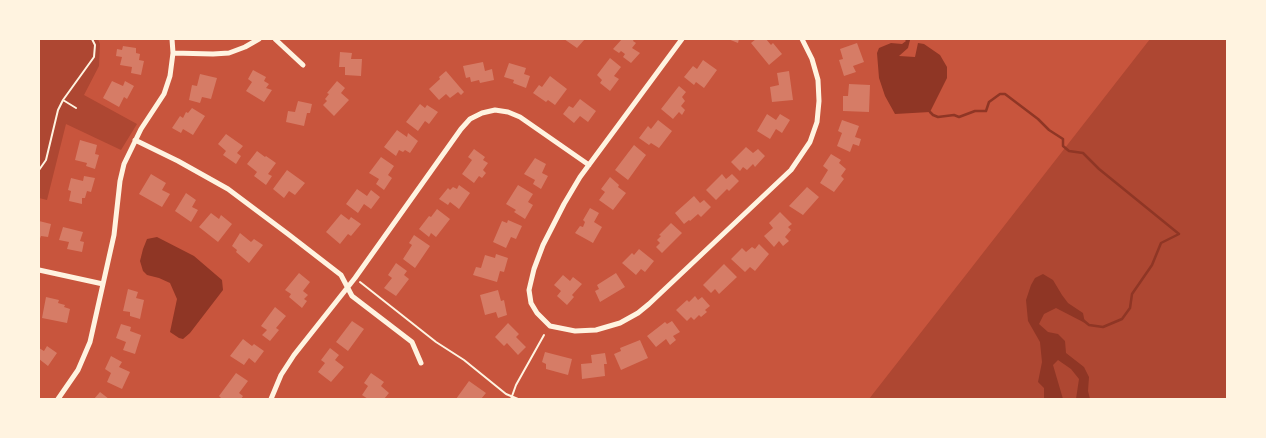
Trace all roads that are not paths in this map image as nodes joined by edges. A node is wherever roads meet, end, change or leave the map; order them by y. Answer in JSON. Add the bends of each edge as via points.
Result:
{"nodes":[{"id":1,"x":172,"y":39,"type":"edge"},
{"id":2,"x":259,"y":39,"type":"edge"},
{"id":3,"x":275,"y":39,"type":"edge"},
{"id":4,"x":682,"y":39,"type":"edge"},
{"id":5,"x":802,"y":39,"type":"edge"},
{"id":6,"x":174,"y":53,"type":"junction"},
{"id":7,"x":303,"y":65,"type":"dead end"},
{"id":8,"x":135,"y":140,"type":"junction"},
{"id":9,"x":589,"y":165,"type":"junction"},
{"id":10,"x":39,"y":270,"type":"edge"},
{"id":11,"x":102,"y":284,"type":"junction"},
{"id":12,"x":348,"y":288,"type":"junction"},
{"id":13,"x":421,"y":363,"type":"dead end"},
{"id":14,"x":58,"y":399,"type":"edge"},
{"id":15,"x":271,"y":399,"type":"edge"}],
"edges":[{"from":1,"to":6,"type":"street"},
{"from":2,"to":6,"type":"street","via":[[229,52]]},
{"from":3,"to":7,"type":"street"},
{"from":4,"to":9,"type":"street"},
{"from":5,"to":9,"type":"street","via":[[818,80],[819,101],[817,122],[802,156],[791,170],[638,313],[596,330],[575,331],[550,326],[537,314],[531,303],[530,282],[552,226]]},
{"from":6,"to":8,"type":"street","via":[[164,94]]},
{"from":8,"to":11,"type":"street","via":[[120,181],[114,235]]},
{"from":8,"to":12,"type":"street","via":[[205,175],[250,204],[341,275]]},
{"from":9,"to":12,"type":"street","via":[[508,112],[495,110],[470,119]]},
{"from":10,"to":11,"type":"street"},
{"from":11,"to":14,"type":"street","via":[[90,342],[78,370]]},
{"from":12,"to":13,"type":"street","via":[[352,296],[412,342]]},
{"from":12,"to":15,"type":"street","via":[[290,360]]}]}
